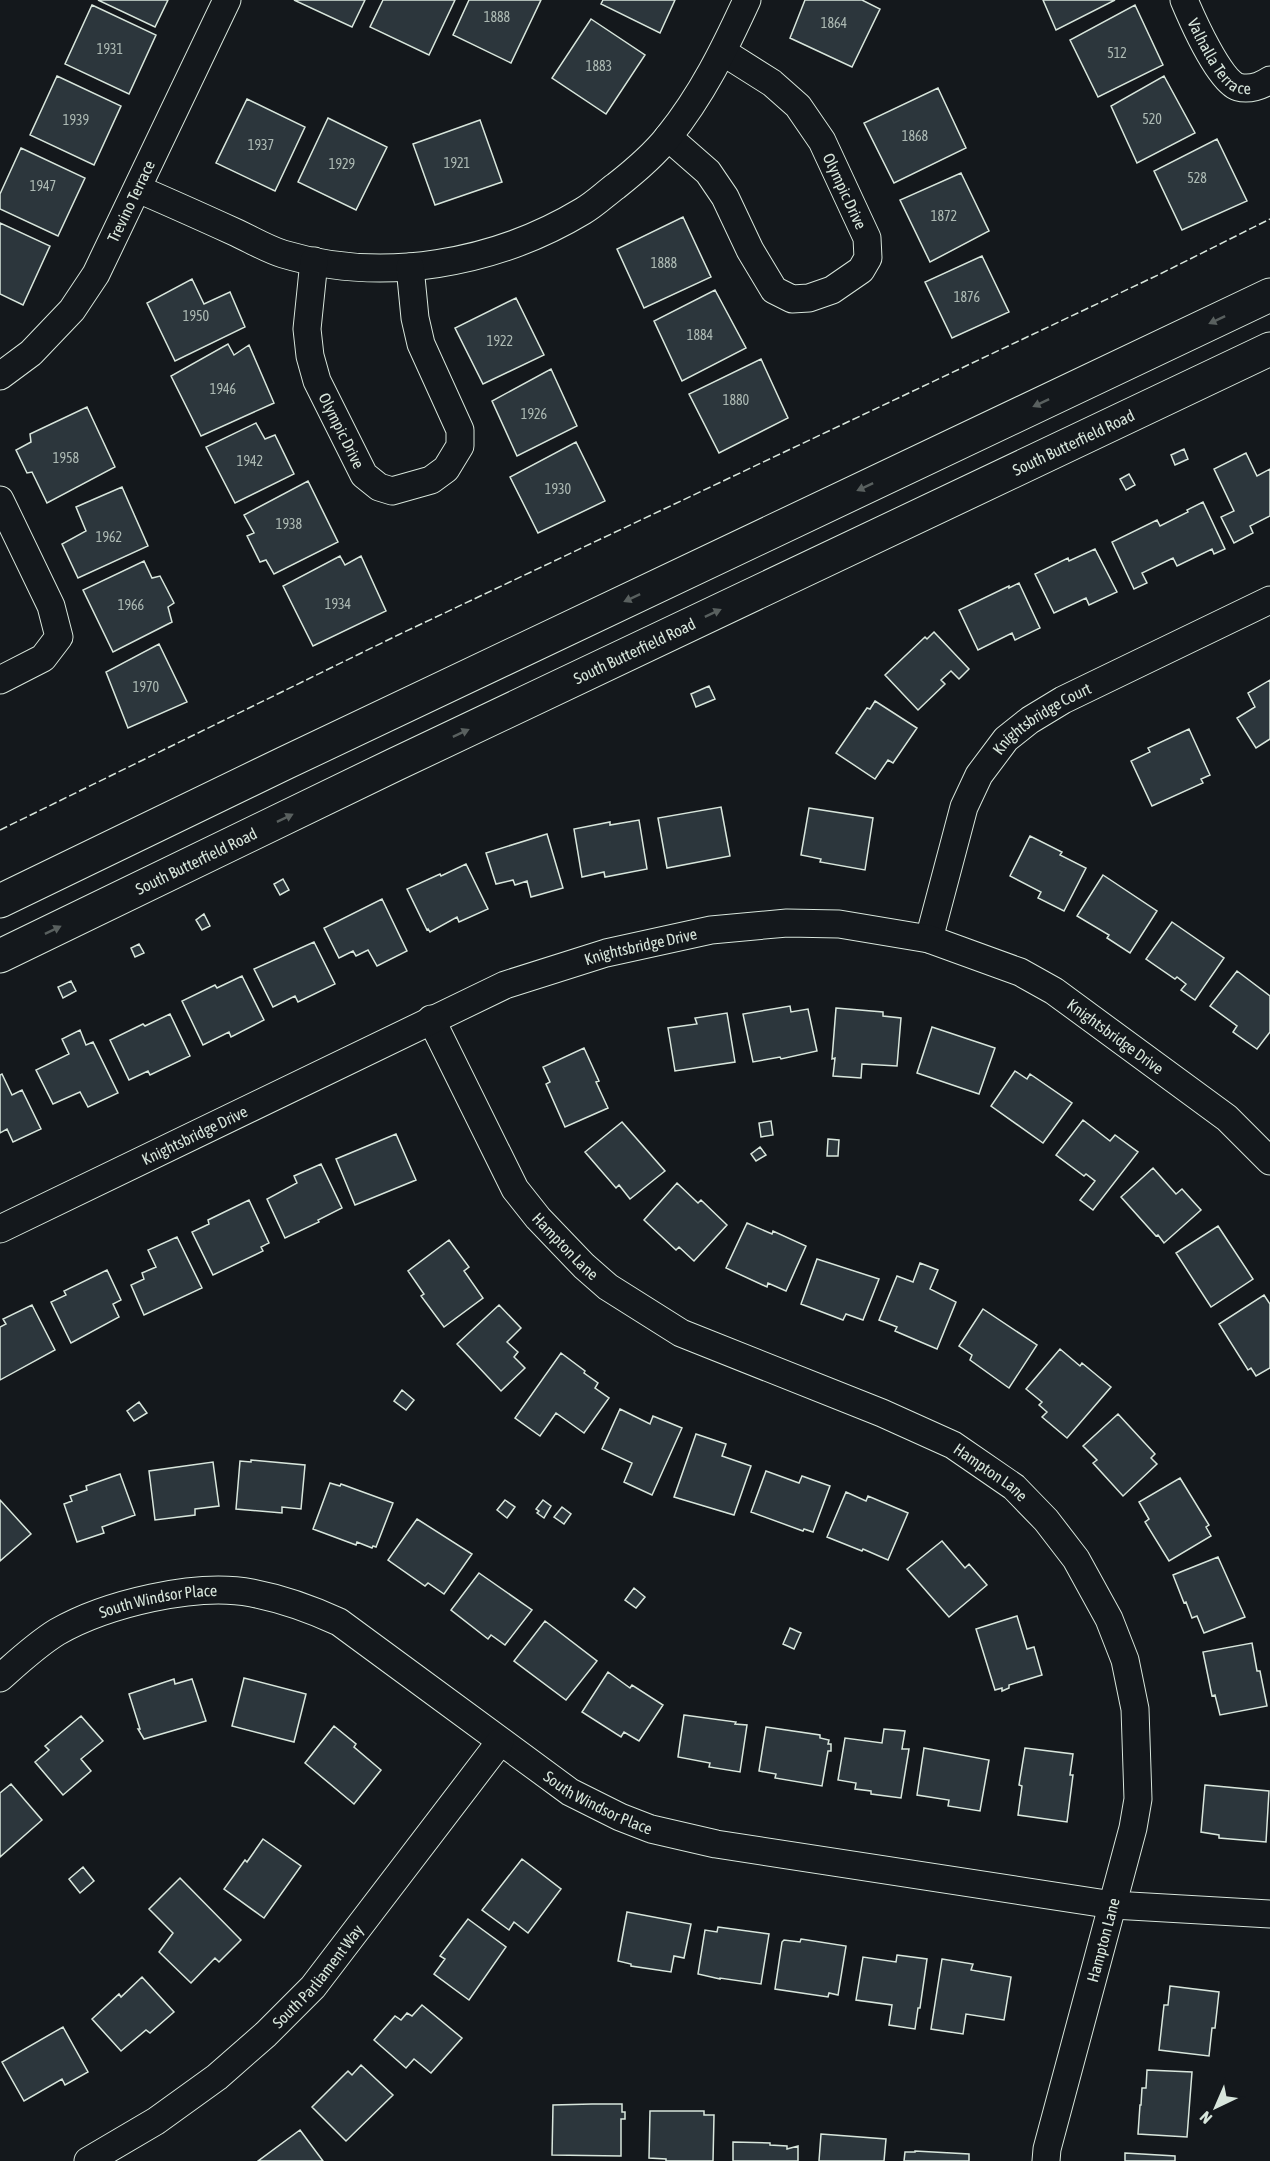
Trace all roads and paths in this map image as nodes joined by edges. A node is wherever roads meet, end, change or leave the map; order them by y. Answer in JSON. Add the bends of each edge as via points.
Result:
{"nodes":[{"id":1,"x":227,"y":0,"type":"edge"},
{"id":2,"x":747,"y":0,"type":"edge"},
{"id":3,"x":1184,"y":0,"type":"edge"},
{"id":4,"x":723,"y":52,"type":"junction"},
{"id":5,"x":1270,"y":80,"type":"edge"},
{"id":6,"x":668,"y":137,"type":"junction"},
{"id":7,"x":138,"y":189,"type":"junction"},
{"id":8,"x":314,"y":261,"type":"junction"},
{"id":9,"x":411,"y":267,"type":"junction"},
{"id":10,"x":1270,"y":295,"type":"edge"},
{"id":11,"x":1270,"y":349,"type":"edge"},
{"id":12,"x":0,"y":376,"type":"edge"},
{"id":13,"x":0,"y":500,"type":"edge"},
{"id":14,"x":1270,"y":600,"type":"edge"},
{"id":15,"x":0,"y":680,"type":"edge"},
{"id":16,"x":0,"y":901,"type":"edge"},
{"id":17,"x":929,"y":939,"type":"junction"},
{"id":18,"x":0,"y":956,"type":"edge"},
{"id":19,"x":431,"y":1019,"type":"junction"},
{"id":20,"x":1270,"y":1161,"type":"edge"},
{"id":21,"x":0,"y":1229,"type":"edge"},
{"id":22,"x":0,"y":1678,"type":"edge"},
{"id":23,"x":500,"y":1742,"type":"junction"},
{"id":24,"x":1113,"y":1905,"type":"junction"},
{"id":25,"x":1270,"y":1914,"type":"edge"},
{"id":26,"x":88,"y":2161,"type":"edge"},
{"id":27,"x":1046,"y":2161,"type":"edge"}],
"edges":[{"from":1,"to":7,"type":"street","name":"Trevino Terrace"},
{"from":2,"to":4,"type":"street"},
{"from":3,"to":5,"type":"street","name":"Valhalla Terrace","via":[[1226,79],[1237,87],[1250,88]]},
{"from":4,"to":6,"type":"street","via":[[697,99]]},
{"from":4,"to":6,"type":"street","name":"Olympic Drive","via":[[772,83],[798,106],[822,141],[867,238],[868,258],[861,270],[832,290],[809,298],[792,299],[774,290],[708,172]]},
{"from":6,"to":9,"type":"street","via":[[643,165],[585,210],[554,227],[464,260]]},
{"from":7,"to":8,"type":"street","via":[[281,253]]},
{"from":7,"to":12,"type":"street","name":"Trevino Terrace","via":[[96,274],[72,310],[30,353]]},
{"from":8,"to":9,"type":"street"},
{"from":8,"to":9,"type":"street","name":"Olympic Drive","via":[[307,329],[317,381],[364,475],[392,491],[431,480],[446,469],[460,446],[460,430],[421,344]]},
{"from":10,"to":16,"type":"main road","one_way":true},
{"from":18,"to":11,"type":"main road","name":"South Butterfield Road","one_way":true},
{"from":13,"to":15,"type":"street","via":[[51,606],[59,637],[43,658]]},
{"from":14,"to":17,"type":"street","name":"Knightsbridge Court","via":[[1063,700],[1006,739],[979,775],[964,807]]},
{"from":17,"to":19,"type":"street","name":"Knightsbridge Drive","via":[[839,924],[787,923],[711,930],[606,953],[505,985]]},
{"from":17,"to":20,"type":"street","name":"Knightsbridge Drive","via":[[1020,972],[1054,991],[1227,1118]]},
{"from":19,"to":21,"type":"street","name":"Knightsbridge Drive"},
{"from":19,"to":24,"type":"street","name":"Hampton Lane","via":[[515,1189],[538,1218],[608,1287],[681,1333],[953,1445],[1014,1487],[1046,1520],[1076,1559],[1109,1619],[1125,1660],[1136,1709],[1138,1799]]},
{"from":22,"to":23,"type":"street","name":"South Windsor Place","via":[[58,1632],[116,1607],[177,1593],[251,1592],[301,1605],[339,1622]]},
{"from":23,"to":24,"type":"street","name":"South Windsor Place","via":[[570,1792],[651,1829],[716,1844]]},
{"from":23,"to":26,"type":"street","name":"South Parliament Way","via":[[313,1987],[217,2078]]},
{"from":24,"to":25,"type":"street","name":"South Windsor Place"},
{"from":24,"to":27,"type":"street","name":"Hampton Lane"}]}
